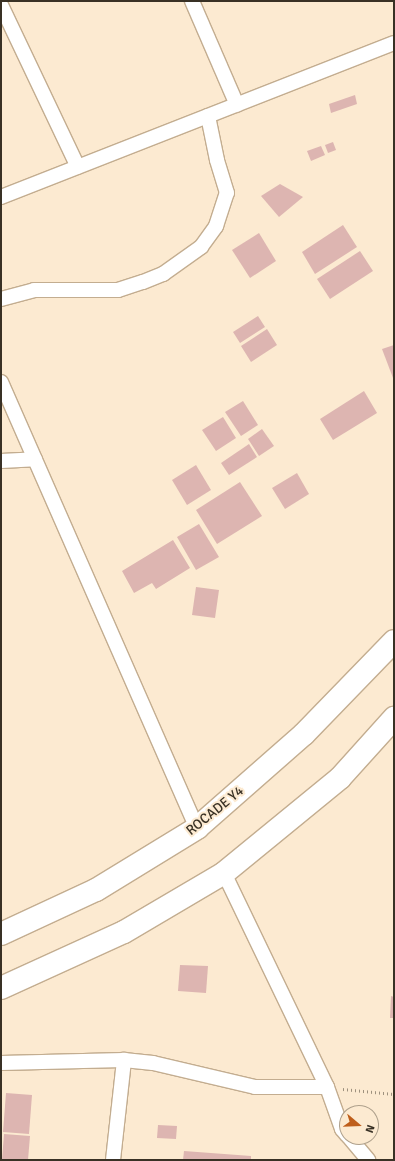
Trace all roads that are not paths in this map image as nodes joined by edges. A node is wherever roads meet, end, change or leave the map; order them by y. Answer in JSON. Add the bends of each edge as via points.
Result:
{"nodes":[{"id":1,"x":192,"y":1,"type":"edge"},
{"id":2,"x":1,"y":5,"type":"edge"},
{"id":3,"x":394,"y":43,"type":"edge"},
{"id":4,"x":237,"y":104,"type":"junction"},
{"id":5,"x":208,"y":116,"type":"junction"},
{"id":6,"x":78,"y":167,"type":"junction"},
{"id":7,"x":1,"y":197,"type":"edge"},
{"id":8,"x":1,"y":300,"type":"edge"},
{"id":9,"x":1,"y":382,"type":"edge"},
{"id":10,"x":35,"y":459,"type":"junction"},
{"id":11,"x":1,"y":461,"type":"edge"},
{"id":12,"x":394,"y":641,"type":"edge"},
{"id":13,"x":394,"y":718,"type":"edge"},
{"id":14,"x":197,"y":828,"type":"junction"},
{"id":15,"x":224,"y":874,"type":"junction"},
{"id":16,"x":1,"y":934,"type":"edge"},
{"id":17,"x":1,"y":988,"type":"edge"},
{"id":18,"x":124,"y":1060,"type":"junction"},
{"id":19,"x":1,"y":1063,"type":"edge"},
{"id":20,"x":327,"y":1087,"type":"junction"},
{"id":21,"x":339,"y":1121,"type":"edge"},
{"id":22,"x":356,"y":1145,"type":"edge"},
{"id":23,"x":113,"y":1160,"type":"edge"},
{"id":24,"x":368,"y":1160,"type":"edge"}],
"edges":[{"from":1,"to":4,"type":"street"},
{"from":2,"to":6,"type":"street"},
{"from":3,"to":4,"type":"street"},
{"from":4,"to":5,"type":"street"},
{"from":5,"to":6,"type":"street"},
{"from":5,"to":8,"type":"street","via":[[227,193],[216,226],[201,247],[164,274],[118,290],[34,290]]},
{"from":6,"to":7,"type":"street"},
{"from":9,"to":10,"type":"street"},
{"from":10,"to":11,"type":"street"},
{"from":10,"to":14,"type":"street"},
{"from":12,"to":14,"type":"highway","name":"ROCADE Y4","via":[[304,734]]},
{"from":13,"to":15,"type":"highway","via":[[340,778]]},
{"from":14,"to":16,"type":"highway","name":"ROCADE Y4","via":[[96,890]]},
{"from":15,"to":17,"type":"highway","via":[[124,932]]},
{"from":15,"to":20,"type":"street"},
{"from":18,"to":19,"type":"street"},
{"from":18,"to":20,"type":"street","via":[[160,1065],[255,1087]]},
{"from":18,"to":23,"type":"street"},
{"from":20,"to":21,"type":"street"},
{"from":22,"to":24,"type":"street"}]}
